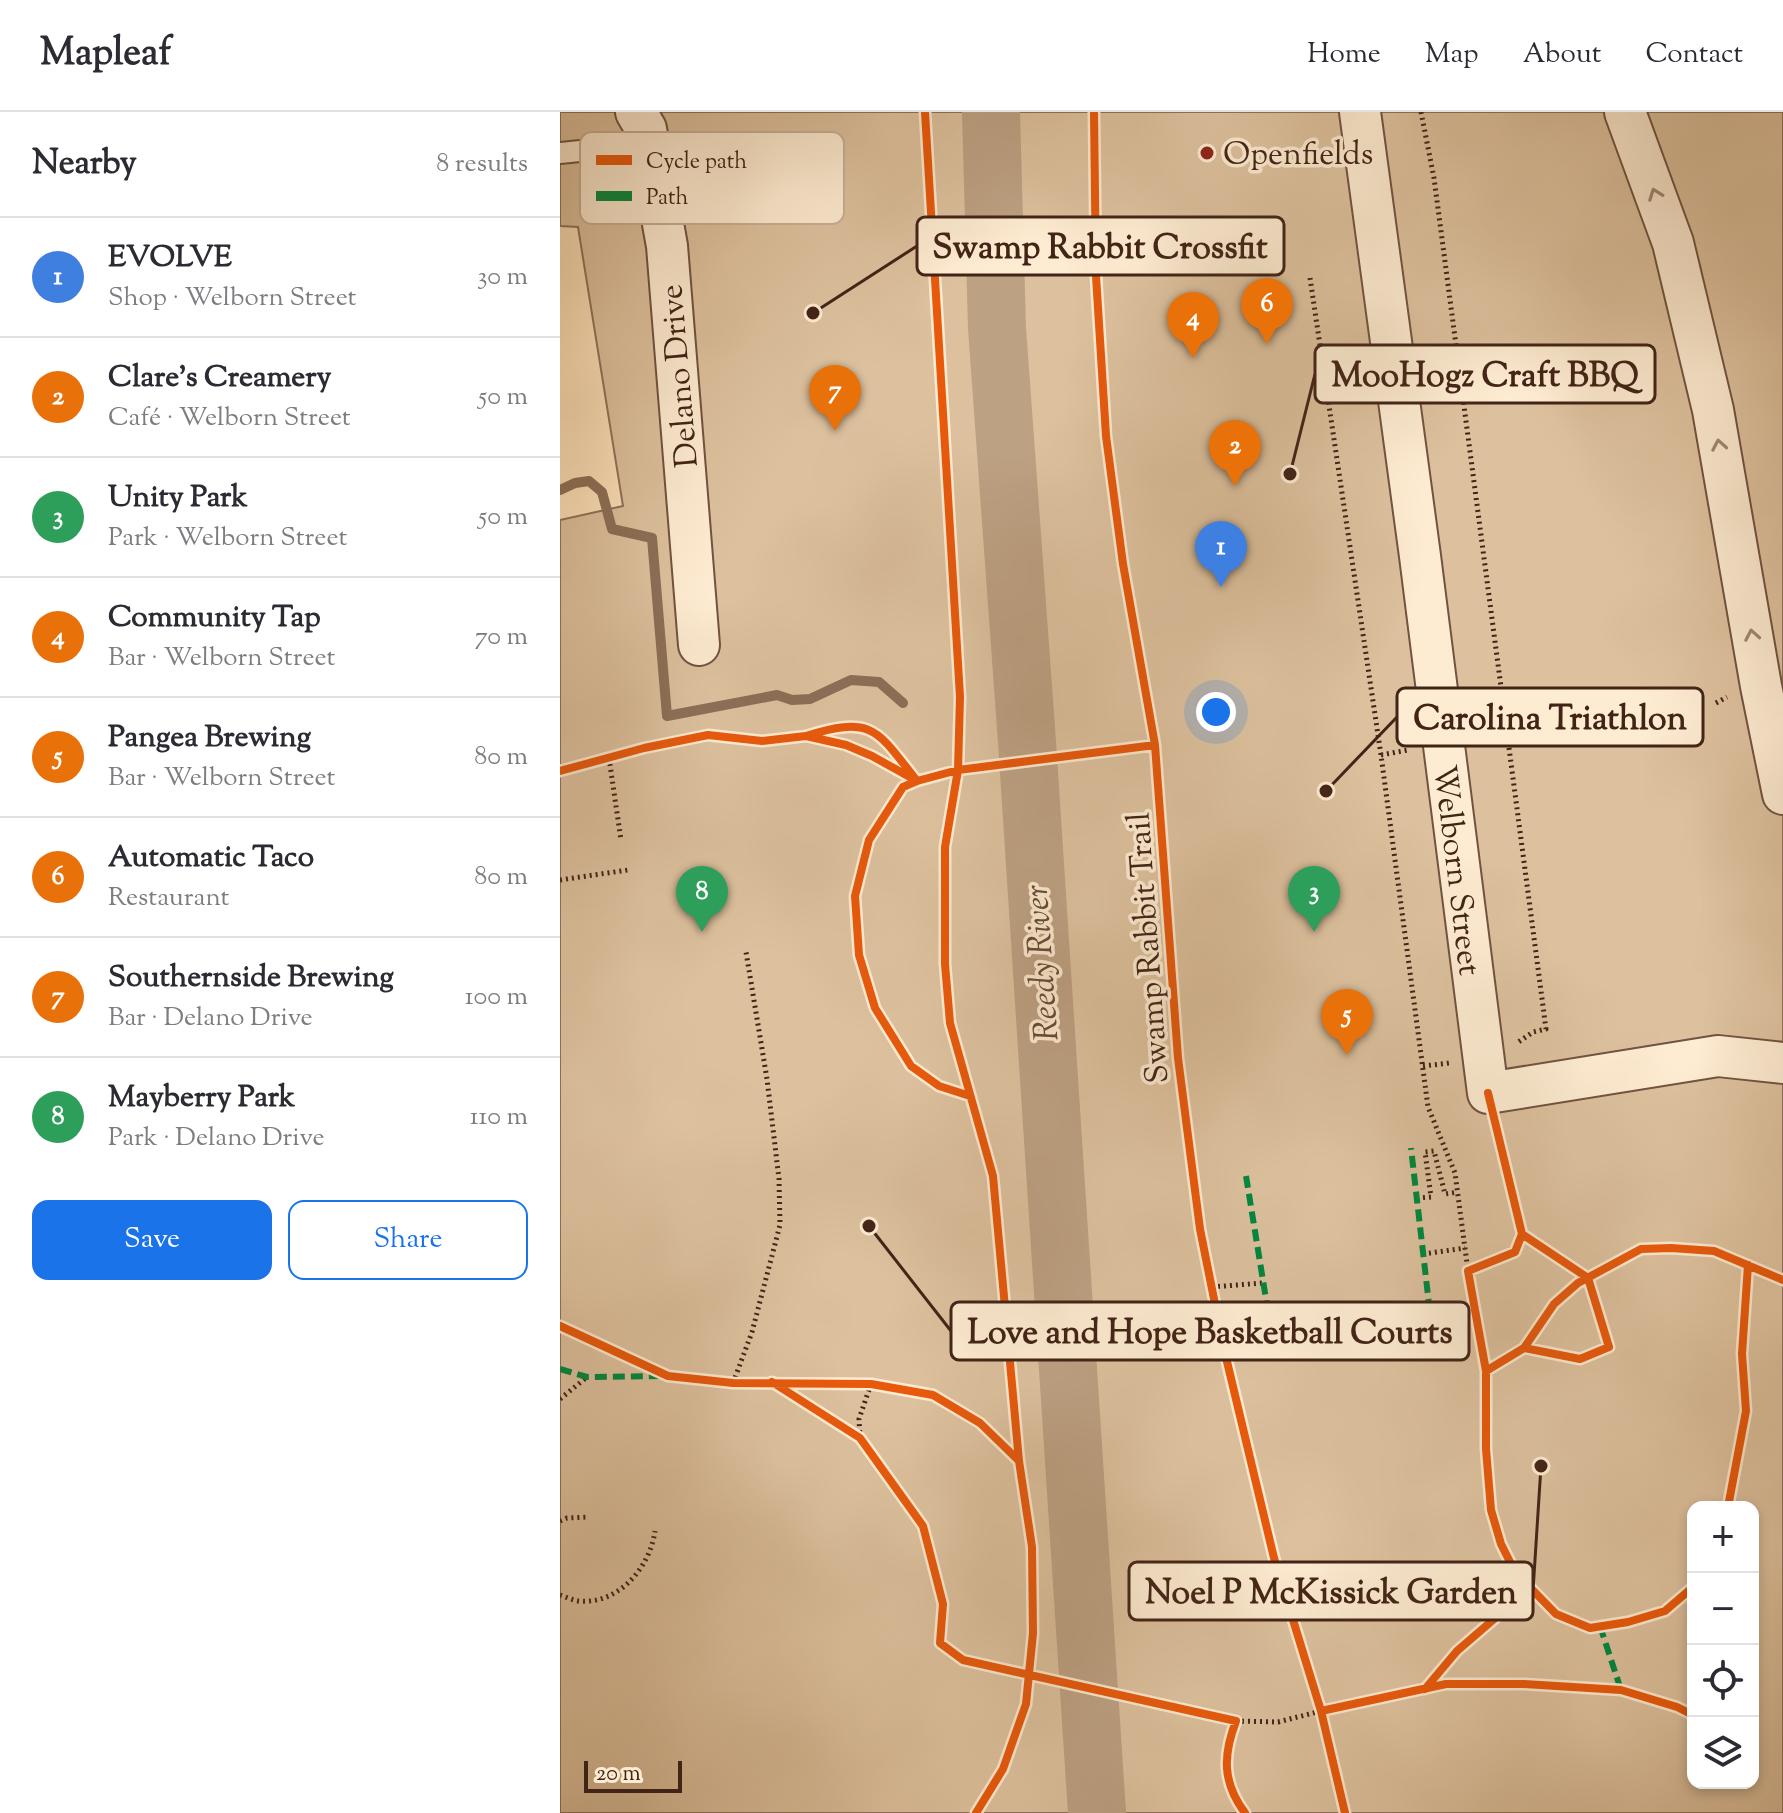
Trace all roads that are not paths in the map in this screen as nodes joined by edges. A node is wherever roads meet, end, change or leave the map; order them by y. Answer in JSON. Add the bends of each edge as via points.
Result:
{"nodes":[{"id":1,"x":1360,"y":112,"type":"edge"},
{"id":2,"x":1625,"y":112,"type":"edge"},
{"id":3,"x":580,"y":147,"type":"edge"},
{"id":4,"x":560,"y":153,"type":"edge"},
{"id":5,"x":662,"y":224,"type":"edge"},
{"id":6,"x":699,"y":645,"type":"dead end"},
{"id":7,"x":1783,"y":794,"type":"edge"},
{"id":8,"x":1783,"y":1063,"type":"edge"}],
"edges":[{"from":1,"to":8,"type":"street","name":"Welborn Street","via":[[1488,1093],[1718,1056]]},
{"from":7,"to":2,"type":"street","one_way":true,"via":[[1713,410],[1673,243]]},
{"from":3,"to":4,"type":"lane"},
{"from":5,"to":6,"type":"street","name":"Delano Drive"}]}
